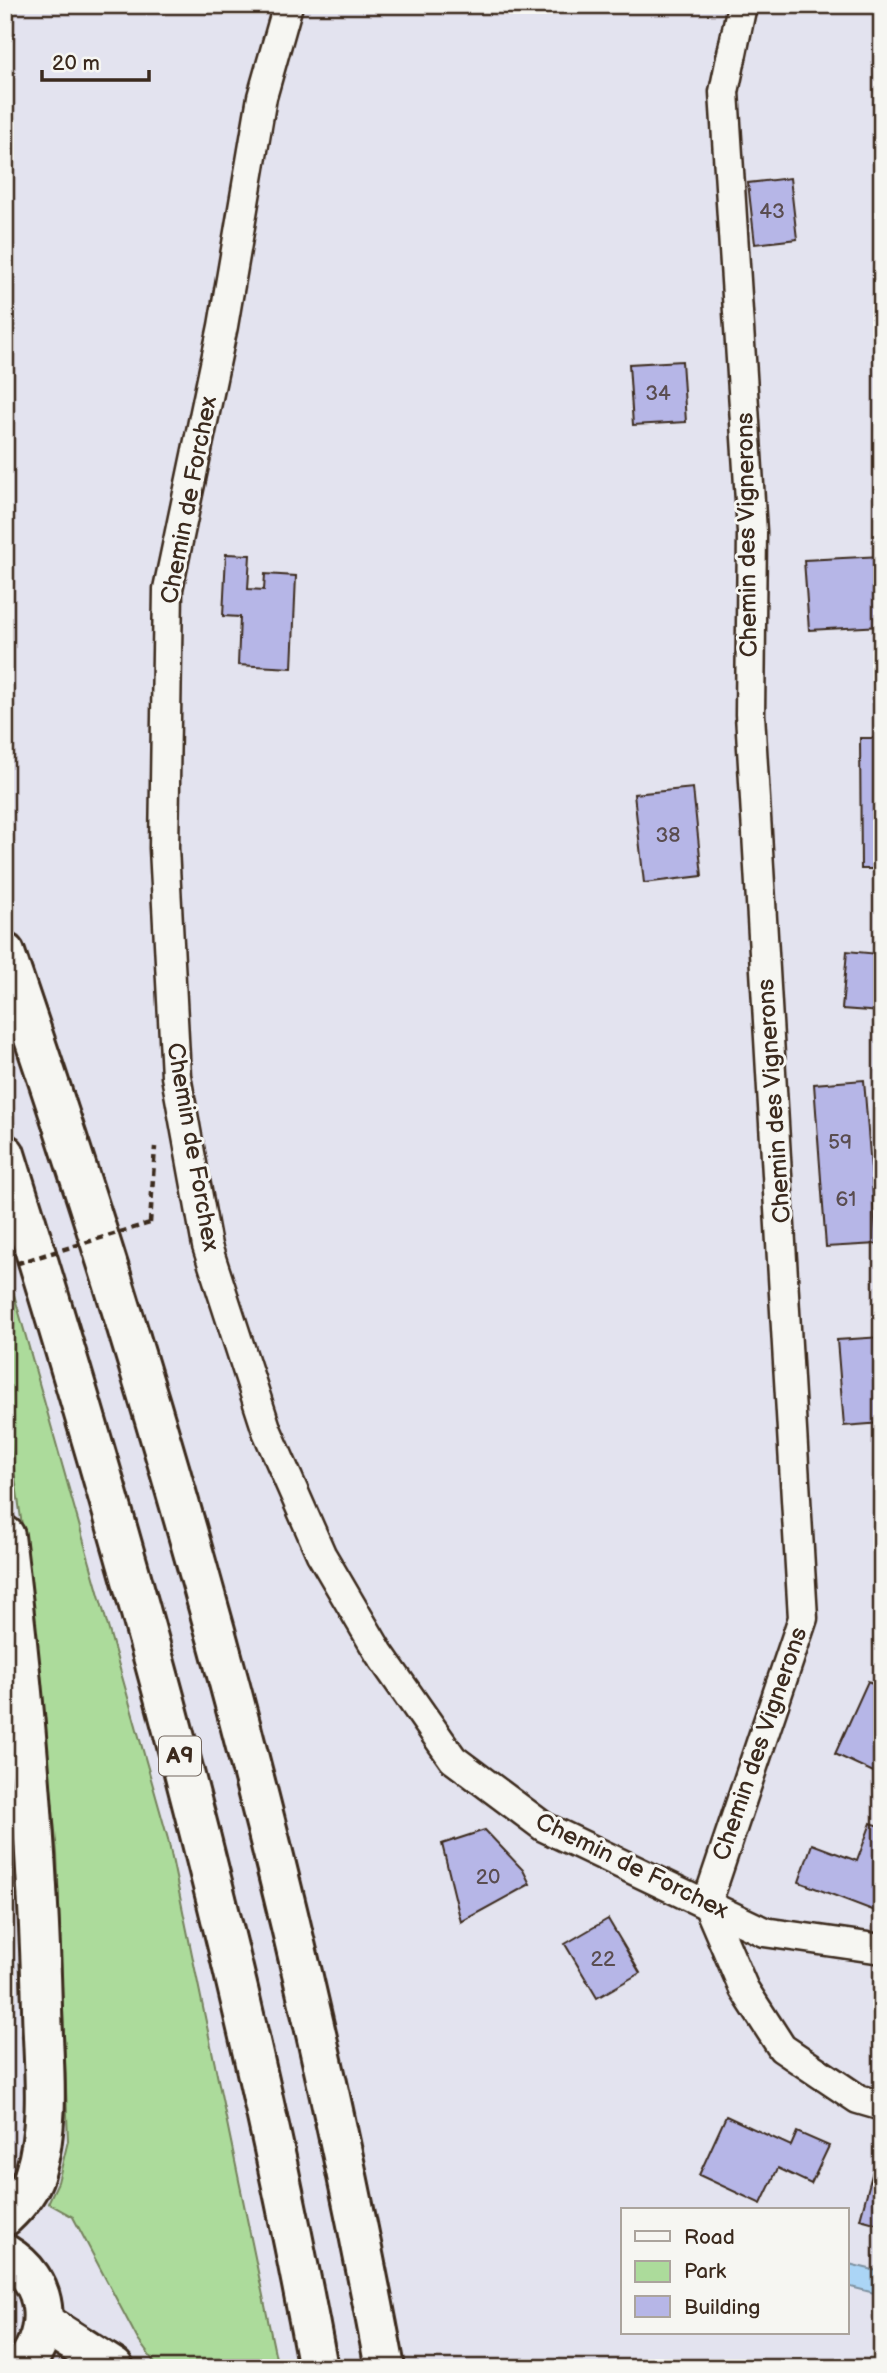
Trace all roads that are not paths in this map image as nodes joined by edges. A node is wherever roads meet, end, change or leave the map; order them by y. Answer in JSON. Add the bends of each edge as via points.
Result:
{"nodes":[{"id":1,"x":288,"y":5,"type":"edge"},
{"id":2,"x":742,"y":5,"type":"edge"},
{"id":3,"x":5,"y":953,"type":"edge"},
{"id":4,"x":5,"y":1154,"type":"edge"},
{"id":5,"x":5,"y":1536,"type":"edge"},
{"id":6,"x":707,"y":1903,"type":"junction"},
{"id":7,"x":882,"y":1950,"type":"edge"},
{"id":8,"x":882,"y":2106,"type":"edge"},
{"id":9,"x":5,"y":2216,"type":"edge"},
{"id":10,"x":5,"y":2254,"type":"edge"},
{"id":11,"x":44,"y":2323,"type":"junction"},
{"id":12,"x":22,"y":2368,"type":"edge"},
{"id":13,"x":114,"y":2368,"type":"edge"},
{"id":14,"x":318,"y":2368,"type":"edge"},
{"id":15,"x":385,"y":2368,"type":"edge"}],
"edges":[{"from":1,"to":6,"type":"street","name":"Chemin de Forchex","via":[[262,97],[223,326],[168,589],[164,848],[176,1076],[207,1246],[267,1431],[321,1554],[379,1653],[453,1759],[544,1827]]},
{"from":2,"to":6,"type":"street","name":"Chemin des Vignerons","via":[[724,92],[752,532],[750,715],[803,1618]]},
{"from":3,"to":15,"type":"main road","via":[[122,1316],[222,1658],[331,2107]]},
{"from":4,"to":14,"type":"main road","number":"A9","via":[[161,1679],[263,2105]]},
{"from":5,"to":9,"type":"main road","via":[[29,1739],[40,1916],[44,2113],[35,2174]]},
{"from":6,"to":7,"type":"street","name":"Chemin de Forchex","via":[[764,1932]]},
{"from":6,"to":8,"type":"street","via":[[744,1989],[782,2048],[858,2099]]},
{"from":10,"to":11,"type":"main road","via":[[29,2273],[38,2288]]},
{"from":11,"to":12,"type":"main road","via":[[40,2340]]},
{"from":11,"to":13,"type":"main road"}]}
